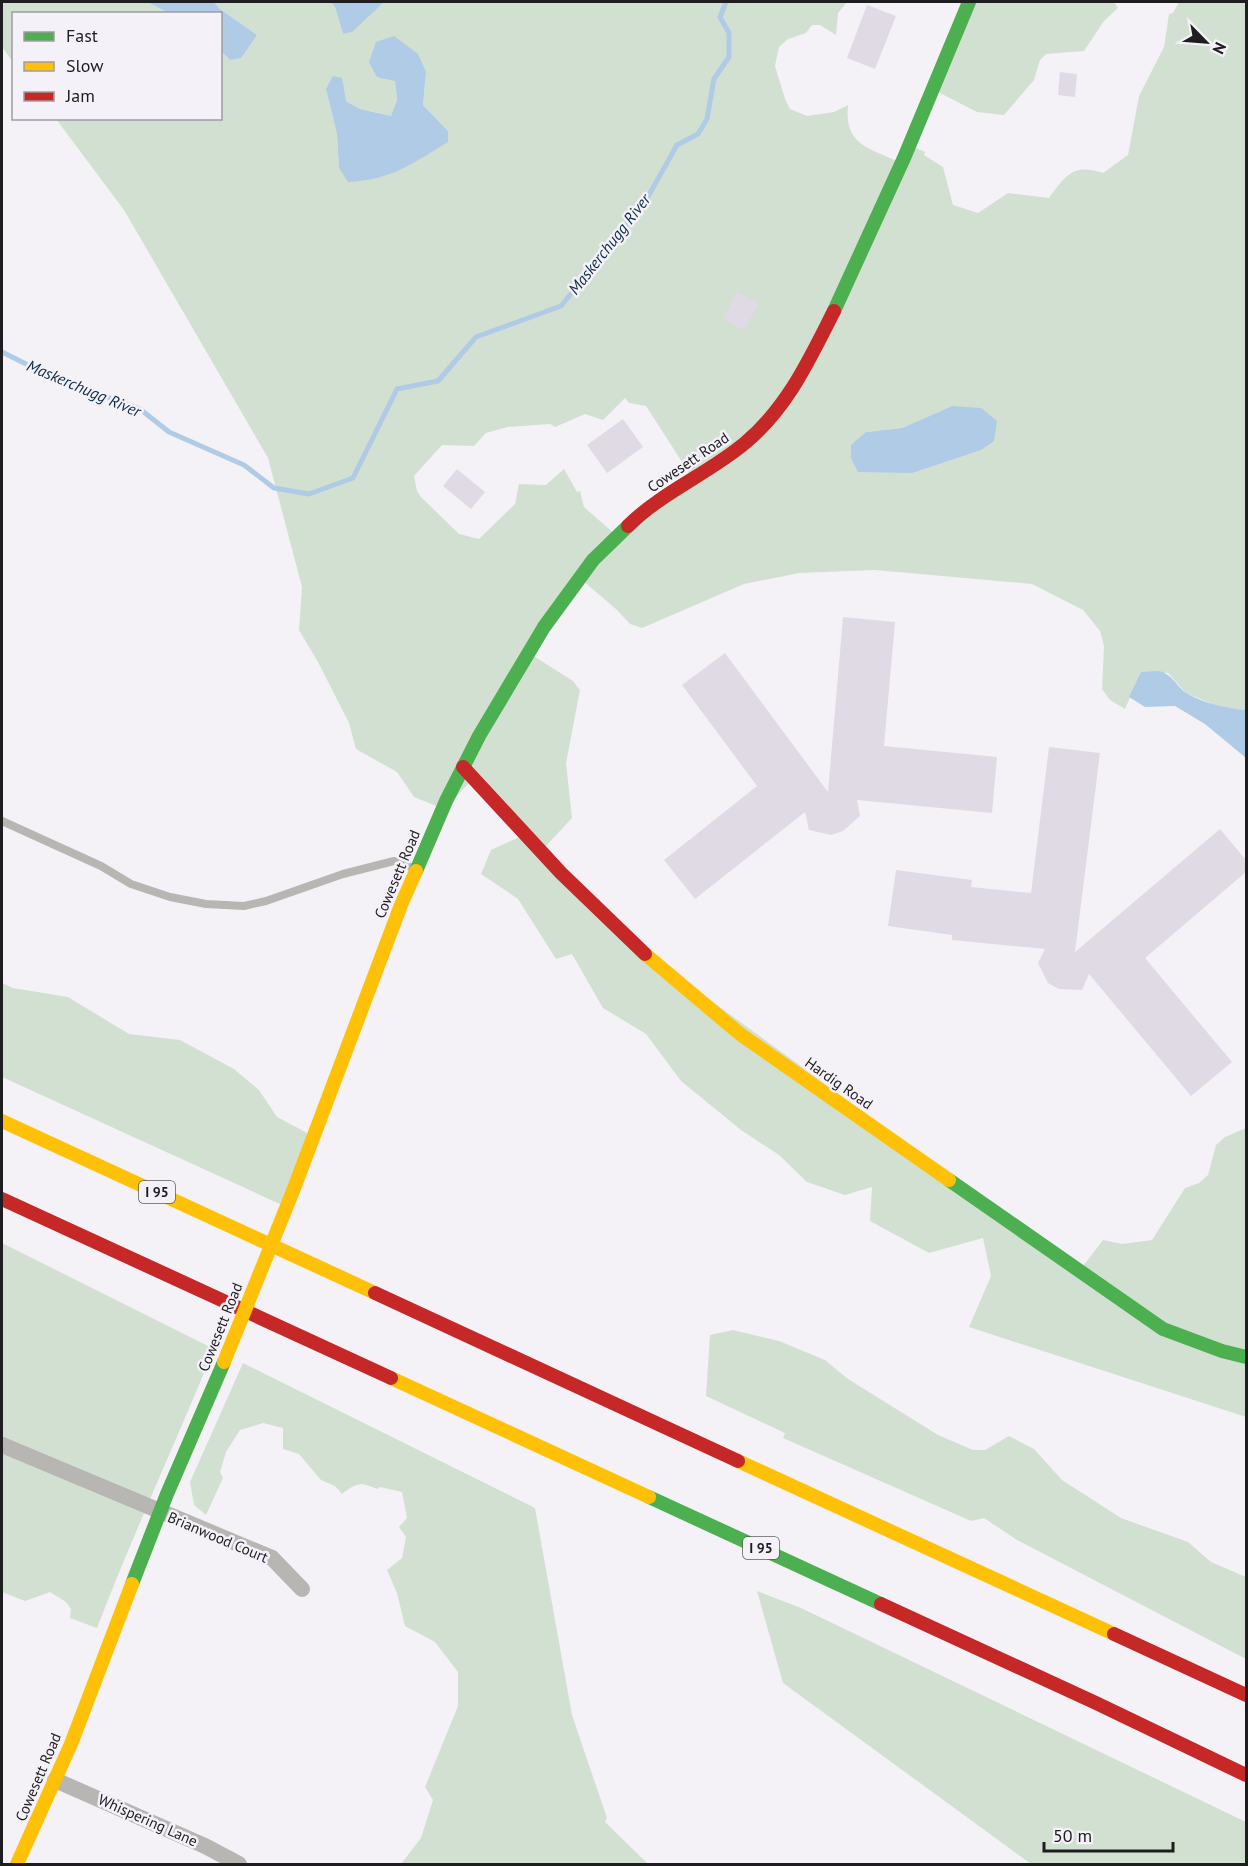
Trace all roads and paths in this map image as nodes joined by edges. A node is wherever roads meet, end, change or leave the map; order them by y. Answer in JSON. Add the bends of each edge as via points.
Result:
{"nodes":[{"id":1,"x":969,"y":2,"type":"edge"},
{"id":2,"x":463,"y":767,"type":"junction"},
{"id":3,"x":2,"y":821,"type":"edge"},
{"id":4,"x":416,"y":869,"type":"junction"},
{"id":5,"x":2,"y":1121,"type":"edge"},
{"id":6,"x":2,"y":1199,"type":"edge"},
{"id":7,"x":1246,"y":1357,"type":"edge"},
{"id":8,"x":2,"y":1445,"type":"edge"},
{"id":9,"x":159,"y":1513,"type":"junction"},
{"id":10,"x":302,"y":1588,"type":"dead end"},
{"id":11,"x":1246,"y":1695,"type":"edge"},
{"id":12,"x":1246,"y":1775,"type":"edge"},
{"id":13,"x":55,"y":1779,"type":"junction"},
{"id":14,"x":16,"y":1864,"type":"edge"},
{"id":15,"x":239,"y":1864,"type":"edge"}],
"edges":[{"from":1,"to":2,"type":"main road","name":"Cowesett Road","via":[[846,288],[793,390],[744,444],[642,512],[593,560],[544,627]]},
{"from":2,"to":4,"type":"main road","name":"Cowesett Road"},
{"from":2,"to":7,"type":"main road","name":"Hardig Road","via":[[574,886],[641,950],[740,1034],[1163,1329]]},
{"from":3,"to":4,"type":"lane","via":[[131,884],[206,904],[244,906],[266,901],[394,861]]},
{"from":4,"to":9,"type":"main road","name":"Cowesett Road","bridge":true,"via":[[225,1362]]},
{"from":5,"to":11,"type":"main road","number":"I 95"},
{"from":6,"to":12,"type":"main road","number":"I 95"},
{"from":8,"to":9,"type":"street","name":"Brianwood Court"},
{"from":9,"to":10,"type":"street","name":"Brianwood Court","via":[[272,1558]]},
{"from":9,"to":13,"type":"main road","name":"Cowesett Road"},
{"from":13,"to":14,"type":"main road","name":"Cowesett Road"},
{"from":13,"to":15,"type":"street","name":"Whispering Lane"}]}
